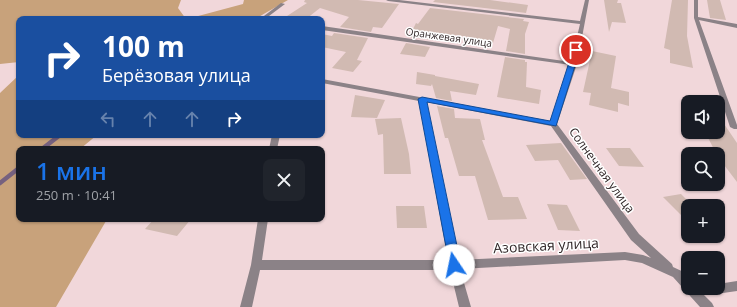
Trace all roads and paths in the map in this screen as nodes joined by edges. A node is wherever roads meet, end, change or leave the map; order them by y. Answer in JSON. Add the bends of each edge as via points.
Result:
{"nodes":[{"id":1,"x":388,"y":0,"type":"edge"},
{"id":2,"x":587,"y":0,"type":"edge"},
{"id":3,"x":696,"y":0,"type":"edge"},
{"id":4,"x":284,"y":4,"type":"dead end"},
{"id":5,"x":266,"y":16,"type":"edge"},
{"id":6,"x":696,"y":18,"type":"junction"},
{"id":7,"x":582,"y":23,"type":"junction"},
{"id":8,"x":737,"y":26,"type":"edge"},
{"id":9,"x":325,"y":28,"type":"edge"},
{"id":10,"x":574,"y":64,"type":"junction"},
{"id":11,"x":325,"y":82,"type":"edge"},
{"id":12,"x":422,"y":99,"type":"junction"},
{"id":13,"x":553,"y":124,"type":"junction"},
{"id":14,"x":734,"y":127,"type":"dead end"},
{"id":15,"x":263,"y":222,"type":"edge"},
{"id":16,"x":256,"y":265,"type":"junction"},
{"id":17,"x":454,"y":265,"type":"junction"},
{"id":18,"x":672,"y":271,"type":"junction"},
{"id":19,"x":681,"y":276,"type":"edge"},
{"id":20,"x":681,"y":281,"type":"edge"},
{"id":21,"x":737,"y":286,"type":"edge"},
{"id":22,"x":725,"y":288,"type":"edge"},
{"id":23,"x":695,"y":295,"type":"edge"},
{"id":24,"x":246,"y":307,"type":"edge"},
{"id":25,"x":465,"y":307,"type":"edge"},
{"id":26,"x":708,"y":307,"type":"edge"}],
"edges":[{"from":1,"to":7,"type":"street"},
{"from":2,"to":7,"type":"street","name":"Солнечная улица"},
{"from":3,"to":6,"type":"street"},
{"from":4,"to":5,"type":"street"},
{"from":6,"to":8,"type":"street"},
{"from":6,"to":14,"type":"street"},
{"from":7,"to":10,"type":"street","name":"Солнечная улица"},
{"from":9,"to":10,"type":"street","name":"Оранжевая улица"},
{"from":10,"to":13,"type":"street","name":"Солнечная улица"},
{"from":11,"to":12,"type":"street"},
{"from":12,"to":13,"type":"street"},
{"from":12,"to":17,"type":"street"},
{"from":13,"to":18,"type":"street","name":"Солнечная улица","via":[[636,237]]},
{"from":15,"to":16,"type":"street"},
{"from":16,"to":17,"type":"street","name":"Азовская улица"},
{"from":16,"to":24,"type":"street"},
{"from":17,"to":18,"type":"street","name":"Азовская улица","via":[[625,256],[643,258]]},
{"from":17,"to":25,"type":"street"},
{"from":18,"to":19,"type":"street","name":"Азовская улица"},
{"from":18,"to":20,"type":"street","name":"Солнечная улица"},
{"from":21,"to":22,"type":"street"},
{"from":23,"to":26,"type":"street","name":"Солнечная улица"}]}
